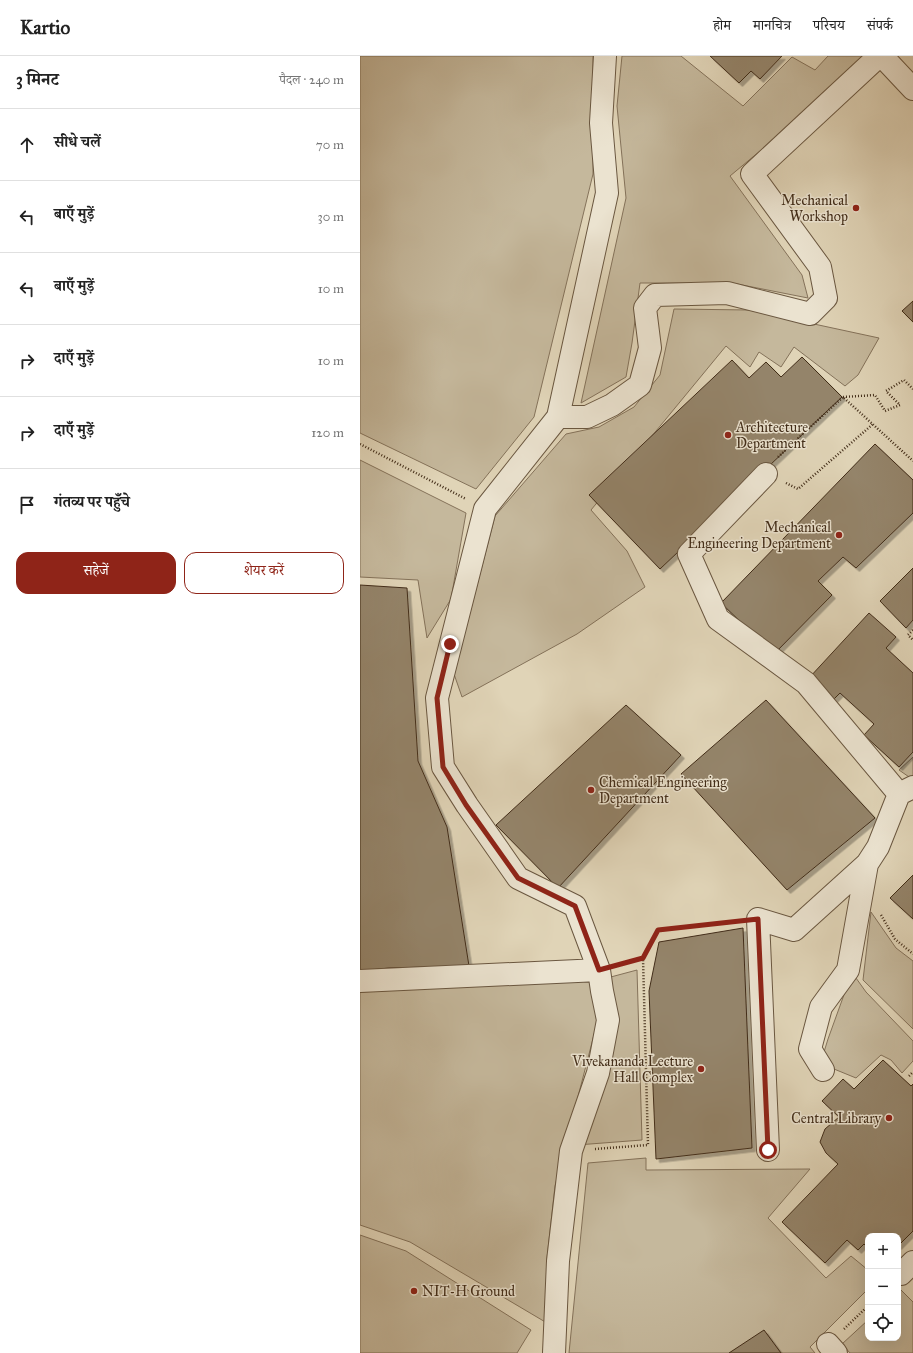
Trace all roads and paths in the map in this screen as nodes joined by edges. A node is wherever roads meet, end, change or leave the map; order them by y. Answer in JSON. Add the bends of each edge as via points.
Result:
{"nodes":[{"id":1,"x":605,"y":56,"type":"edge"},
{"id":2,"x":880,"y":56,"type":"edge"},
{"id":3,"x":913,"y":89,"type":"edge"},
{"id":4,"x":913,"y":389,"type":"edge"},
{"id":5,"x":843,"y":397,"type":"junction"},
{"id":6,"x":558,"y":417,"type":"junction"},
{"id":7,"x":873,"y":424,"type":"junction"},
{"id":8,"x":360,"y":444,"type":"edge"},
{"id":9,"x":913,"y":461,"type":"edge"},
{"id":10,"x":766,"y":474,"type":"junction"},
{"id":11,"x":485,"y":509,"type":"junction"},
{"id":12,"x":913,"y":630,"type":"edge"},
{"id":13,"x":913,"y":640,"type":"edge"},
{"id":14,"x":906,"y":790,"type":"edge"},
{"id":15,"x":867,"y":864,"type":"junction"},
{"id":16,"x":880,"y":914,"type":"dead end"},
{"id":17,"x":758,"y":919,"type":"junction"},
{"id":18,"x":913,"y":954,"type":"edge"},
{"id":19,"x":643,"y":958,"type":"junction"},
{"id":20,"x":599,"y":970,"type":"junction"},
{"id":21,"x":360,"y":981,"type":"edge"},
{"id":22,"x":823,"y":1070,"type":"dead end"},
{"id":23,"x":913,"y":1072,"type":"edge"},
{"id":24,"x":909,"y":1076,"type":"dead end"},
{"id":25,"x":768,"y":1150,"type":"dead end"},
{"id":26,"x":571,"y":1151,"type":"junction"},
{"id":27,"x":865,"y":1310,"type":"edge"},
{"id":28,"x":832,"y":1349,"type":"edge"},
{"id":29,"x":554,"y":1353,"type":"edge"}],
"edges":[{"from":1,"to":6,"type":"street","via":[[601,124],[607,194]]},
{"from":2,"to":3,"type":"street"},
{"from":2,"to":6,"type":"street","via":[[752,174],[820,267],[826,298],[810,314],[727,293],[656,294],[646,308],[650,348],[640,385],[612,405],[587,417]]},
{"from":4,"to":5,"type":"path","via":[[904,380],[886,391],[900,405],[885,410],[875,395]]},
{"from":5,"to":7,"type":"path"},
{"from":5,"to":10,"type":"path","via":[[763,472]]},
{"from":6,"to":11,"type":"street"},
{"from":7,"to":9,"type":"path"},
{"from":7,"to":10,"type":"path","via":[[798,489]]},
{"from":8,"to":11,"type":"path"},
{"from":10,"to":14,"type":"street","via":[[690,554],[718,619],[806,683]]},
{"from":11,"to":20,"type":"street","via":[[437,698],[443,767],[466,805],[518,878],[575,906]]},
{"from":12,"to":13,"type":"path","via":[[908,635]]},
{"from":14,"to":15,"type":"street"},
{"from":15,"to":17,"type":"street","via":[[794,930]]},
{"from":15,"to":22,"type":"street","via":[[848,970],[821,1007],[810,1049]]},
{"from":16,"to":18,"type":"path","via":[[895,939]]},
{"from":17,"to":19,"type":"path","via":[[658,930]]},
{"from":17,"to":25,"type":"street"},
{"from":19,"to":20,"type":"path"},
{"from":19,"to":26,"type":"path","via":[[648,1146]]},
{"from":20,"to":21,"type":"street"},
{"from":20,"to":26,"type":"street","via":[[608,1020],[598,1073]]},
{"from":23,"to":24,"type":"path"},
{"from":26,"to":29,"type":"street","via":[[558,1262]]},
{"from":27,"to":28,"type":"path"}]}
